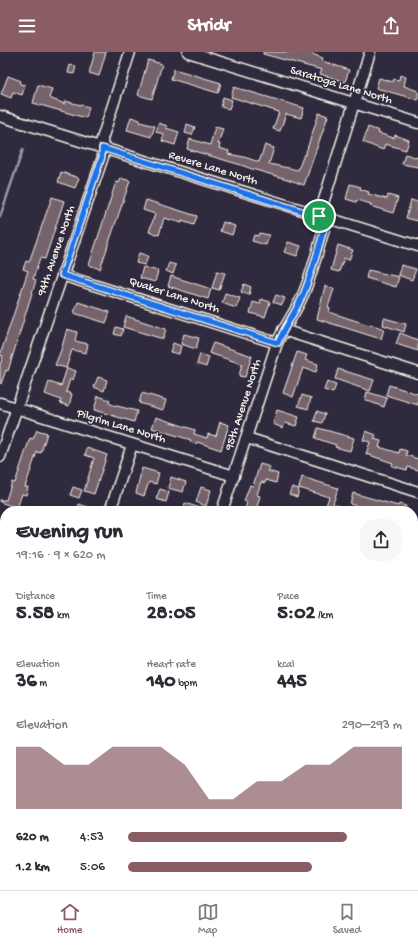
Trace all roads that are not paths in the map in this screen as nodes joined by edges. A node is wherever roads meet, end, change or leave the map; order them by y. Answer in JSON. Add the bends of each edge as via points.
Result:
{"nodes":[{"id":1,"x":130,"y":52,"type":"edge"},
{"id":2,"x":188,"y":52,"type":"edge"},
{"id":3,"x":370,"y":52,"type":"edge"},
{"id":4,"x":354,"y":103,"type":"junction"},
{"id":5,"x":0,"y":116,"type":"edge"},
{"id":6,"x":418,"y":123,"type":"edge"},
{"id":7,"x":102,"y":148,"type":"junction"},
{"id":8,"x":323,"y":217,"type":"junction"},
{"id":9,"x":418,"y":246,"type":"edge"},
{"id":10,"x":62,"y":275,"type":"junction"},
{"id":11,"x":283,"y":330,"type":"junction"},
{"id":12,"x":278,"y":343,"type":"junction"},
{"id":13,"x":418,"y":373,"type":"edge"},
{"id":14,"x":0,"y":403,"type":"edge"},
{"id":15,"x":17,"y":408,"type":"junction"},
{"id":16,"x":246,"y":438,"type":"junction"},
{"id":17,"x":132,"y":445,"type":"junction"},
{"id":18,"x":0,"y":457,"type":"edge"},
{"id":19,"x":234,"y":476,"type":"junction"},
{"id":20,"x":418,"y":492,"type":"edge"},
{"id":21,"x":112,"y":506,"type":"edge"},
{"id":22,"x":224,"y":506,"type":"edge"}],
"edges":[{"from":1,"to":7,"type":"street","name":"94th Avenue North","via":[[102,139]]},
{"from":2,"to":4,"type":"street","name":"Saratoga Lane North"},
{"from":3,"to":4,"type":"street","name":"95th Avenue North"},
{"from":4,"to":6,"type":"street","name":"Saratoga Lane North"},
{"from":4,"to":8,"type":"street","name":"95th Avenue North"},
{"from":5,"to":7,"type":"street","name":"Revere Lane North"},
{"from":7,"to":8,"type":"street","name":"Revere Lane North"},
{"from":7,"to":10,"type":"street","name":"94th Avenue North","via":[[102,157]]},
{"from":8,"to":9,"type":"street","name":"Revere Lane North"},
{"from":8,"to":11,"type":"street","name":"95th Avenue North","via":[[306,290]]},
{"from":10,"to":12,"type":"street","name":"Quaker Lane North"},
{"from":10,"to":15,"type":"street","name":"94th Avenue North"},
{"from":11,"to":12,"type":"street","name":"95th Avenue North"},
{"from":11,"to":13,"type":"street"},
{"from":12,"to":16,"type":"street","name":"95th Avenue North"},
{"from":14,"to":15,"type":"street","name":"Pilgrim Lane North"},
{"from":15,"to":17,"type":"street","name":"Pilgrim Lane North"},
{"from":15,"to":18,"type":"street","name":"94th Avenue North"},
{"from":16,"to":19,"type":"street","name":"95th Avenue North"},
{"from":16,"to":20,"type":"street"},
{"from":17,"to":19,"type":"street","name":"Pilgrim Lane North"},
{"from":17,"to":21,"type":"street"},
{"from":19,"to":22,"type":"street","name":"95th Avenue North"}]}
